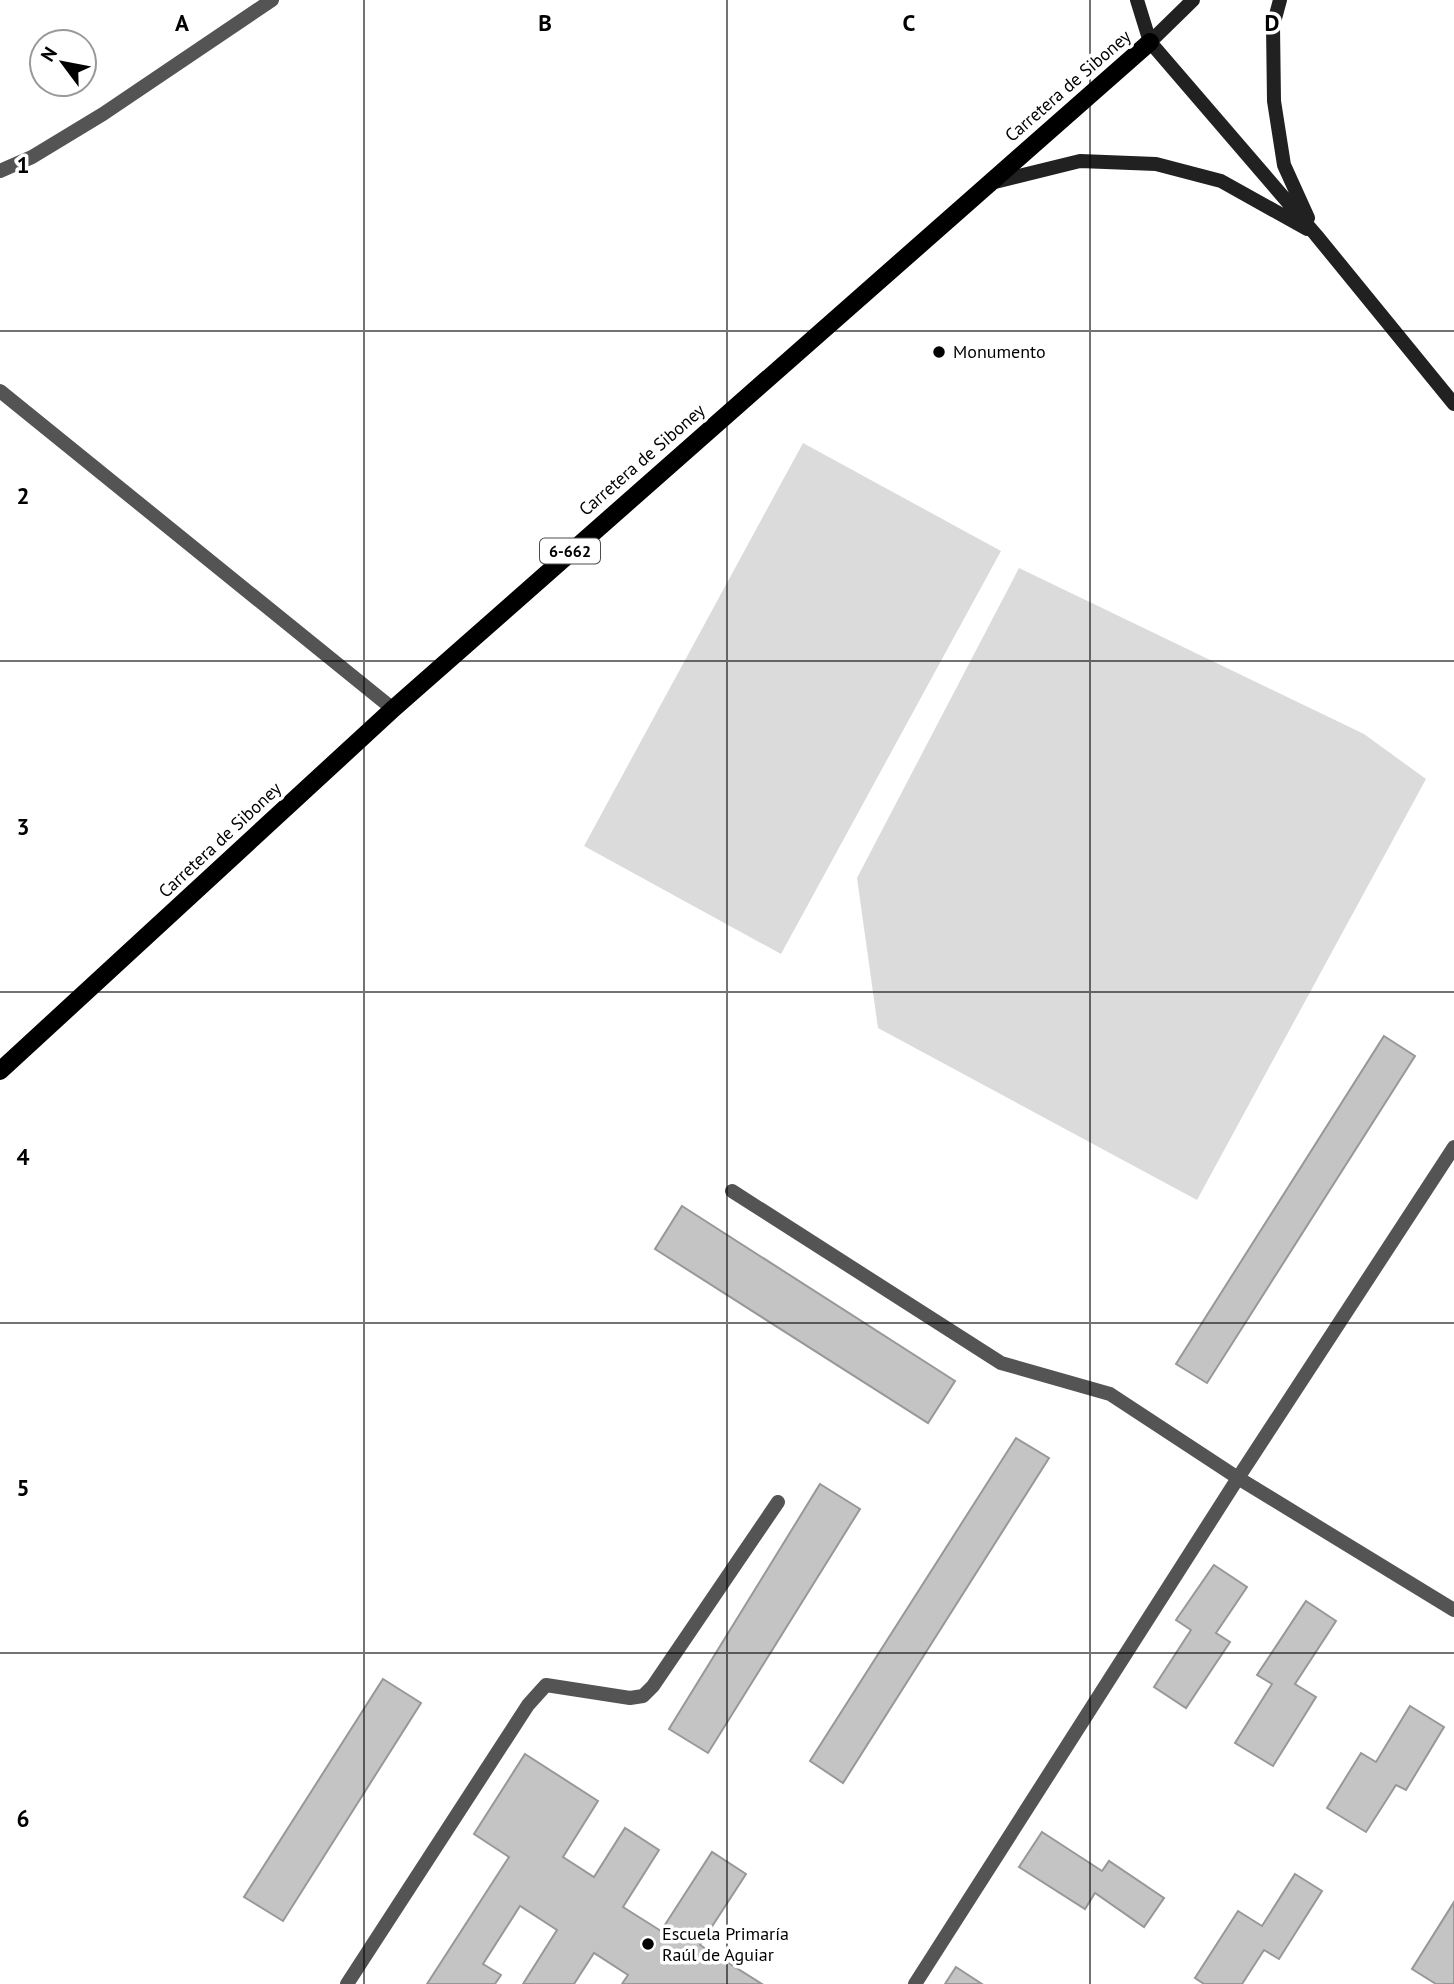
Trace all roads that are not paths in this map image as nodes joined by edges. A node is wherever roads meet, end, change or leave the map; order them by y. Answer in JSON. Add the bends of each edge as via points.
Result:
{"nodes":[{"id":1,"x":272,"y":0,"type":"edge"},
{"id":2,"x":1138,"y":0,"type":"edge"},
{"id":3,"x":1193,"y":0,"type":"edge"},
{"id":4,"x":1280,"y":0,"type":"edge"},
{"id":5,"x":1150,"y":42,"type":"junction"},
{"id":6,"x":0,"y":171,"type":"edge"},
{"id":7,"x":989,"y":183,"type":"junction"},
{"id":8,"x":1316,"y":235,"type":"junction"},
{"id":9,"x":0,"y":391,"type":"edge"},
{"id":10,"x":1454,"y":404,"type":"edge"},
{"id":11,"x":393,"y":709,"type":"junction"},
{"id":12,"x":0,"y":1071,"type":"edge"},
{"id":13,"x":1454,"y":1147,"type":"edge"},
{"id":14,"x":732,"y":1191,"type":"dead end"},
{"id":15,"x":1238,"y":1478,"type":"junction"},
{"id":16,"x":778,"y":1502,"type":"dead end"},
{"id":17,"x":1454,"y":1610,"type":"edge"},
{"id":18,"x":347,"y":1984,"type":"edge"},
{"id":19,"x":915,"y":1984,"type":"edge"}],
"edges":[{"from":1,"to":6,"type":"street","via":[[103,114]]},
{"from":2,"to":5,"type":"street"},
{"from":3,"to":5,"type":"street","name":"Carretera de Siboney","number":"6-662"},
{"from":4,"to":8,"type":"street","via":[[1273,26],[1276,114],[1284,165]]},
{"from":5,"to":7,"type":"main road","name":"Carretera de Siboney","number":"6-662"},
{"from":5,"to":8,"type":"street"},
{"from":7,"to":8,"type":"street","via":[[1080,161],[1156,164],[1221,181]]},
{"from":7,"to":11,"type":"main road","name":"Carretera de Siboney","number":"6-662"},
{"from":8,"to":10,"type":"street"},
{"from":9,"to":11,"type":"street"},
{"from":11,"to":12,"type":"main road","name":"Carretera de Siboney","number":"6-662"},
{"from":13,"to":15,"type":"street"},
{"from":14,"to":15,"type":"street","via":[[1001,1363],[1110,1394]]},
{"from":15,"to":17,"type":"street"},
{"from":15,"to":19,"type":"street"},
{"from":16,"to":18,"type":"street","via":[[643,1696],[546,1685],[528,1705]]}]}
